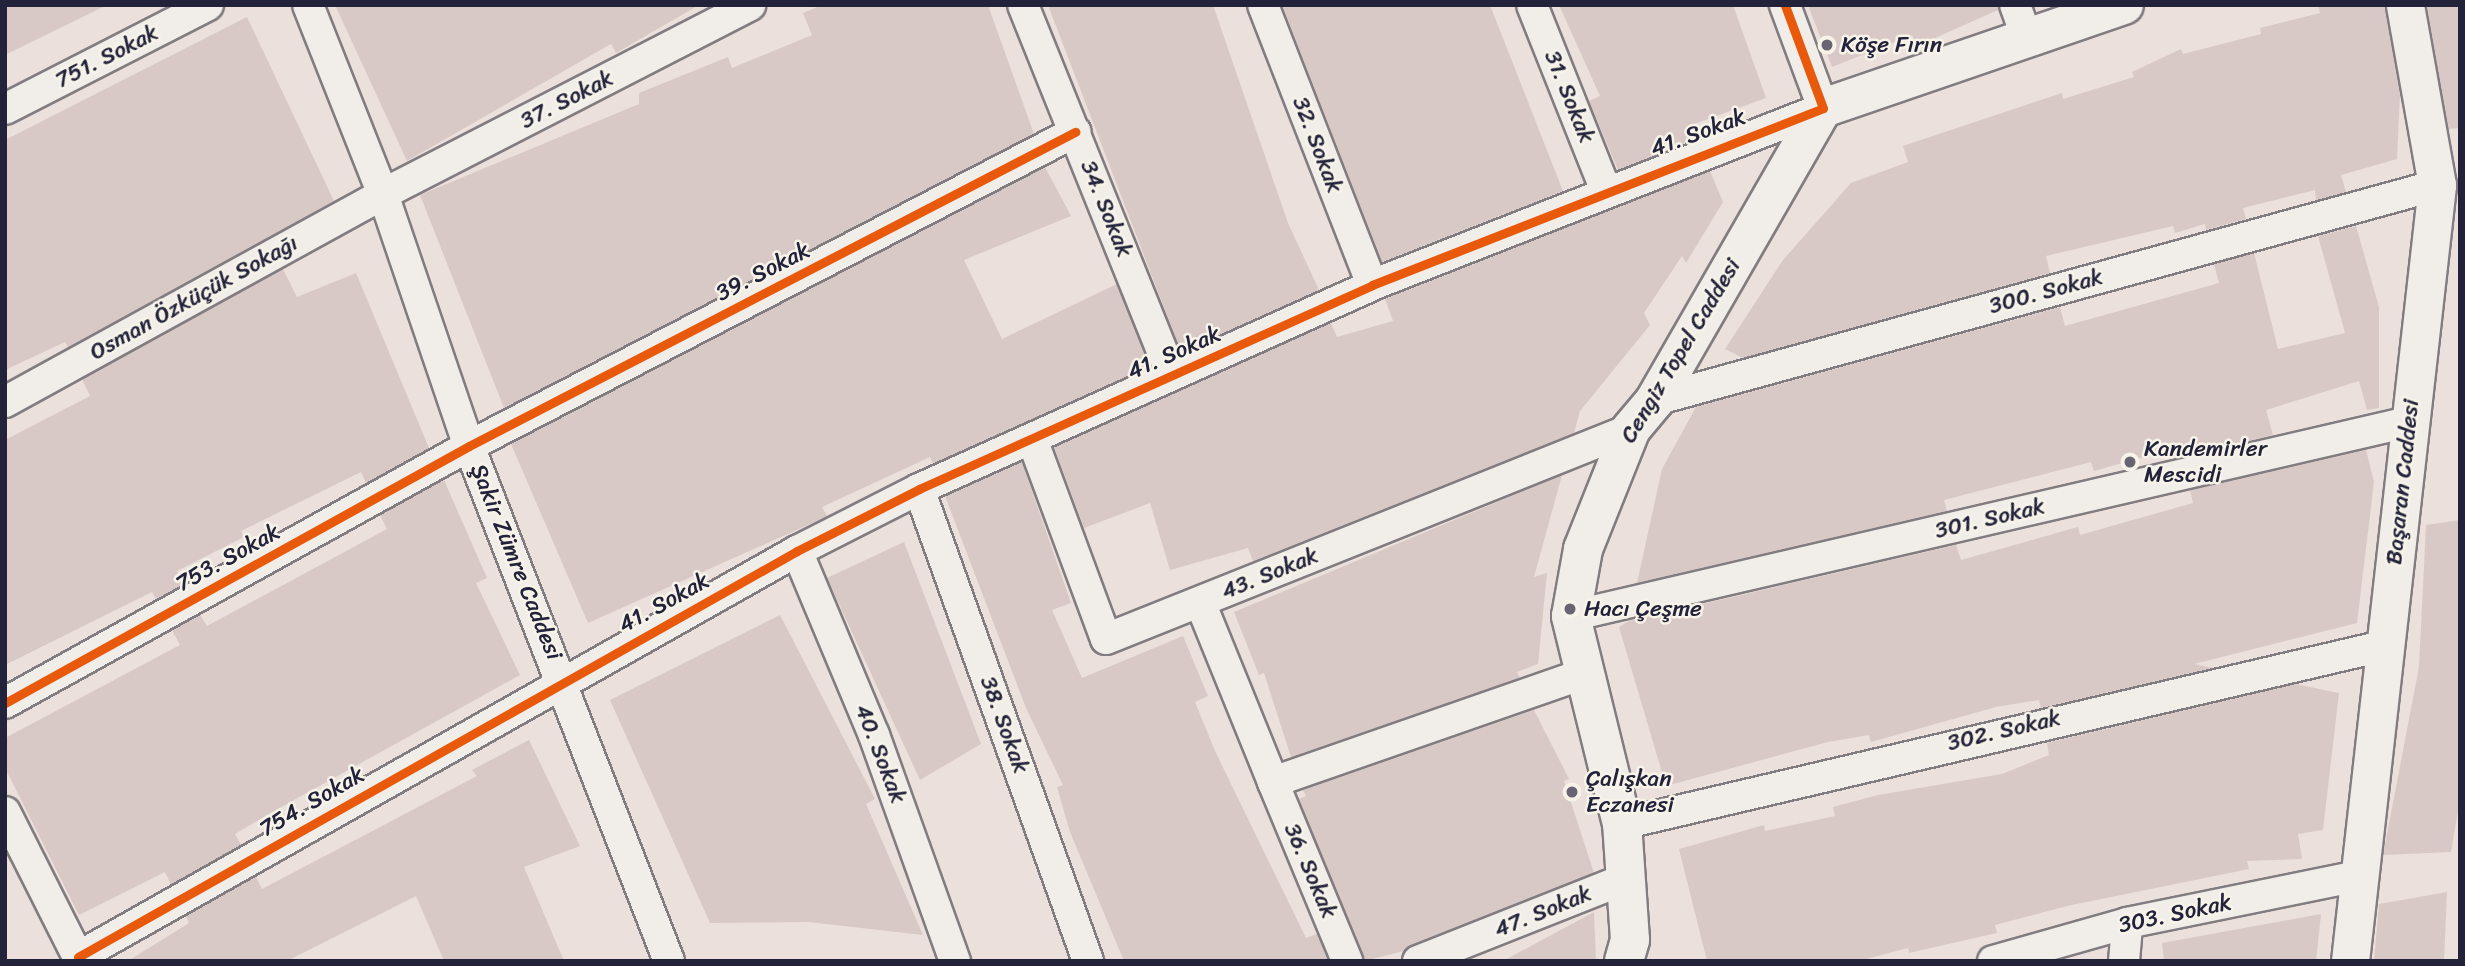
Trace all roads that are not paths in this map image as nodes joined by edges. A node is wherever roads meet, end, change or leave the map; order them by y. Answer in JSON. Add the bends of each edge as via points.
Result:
{"nodes":[{"id":1,"x":208,"y":5,"type":"edge"},
{"id":2,"x":308,"y":5,"type":"edge"},
{"id":3,"x":750,"y":5,"type":"edge"},
{"id":4,"x":1023,"y":5,"type":"edge"},
{"id":5,"x":1263,"y":5,"type":"edge"},
{"id":6,"x":1532,"y":5,"type":"edge"},
{"id":7,"x":1785,"y":5,"type":"edge"},
{"id":8,"x":2124,"y":5,"type":"edge"},
{"id":9,"x":2405,"y":5,"type":"edge"},
{"id":10,"x":2020,"y":20,"type":"edge"},
{"id":11,"x":1823,"y":108,"type":"junction"},
{"id":12,"x":5,"y":109,"type":"edge"},
{"id":13,"x":1075,"y":132,"type":"junction"},
{"id":14,"x":2437,"y":185,"type":"junction"},
{"id":15,"x":1605,"y":188,"type":"junction"},
{"id":16,"x":383,"y":194,"type":"junction"},
{"id":17,"x":1372,"y":285,"type":"junction"},
{"id":18,"x":1172,"y":375,"type":"junction"},
{"id":19,"x":1655,"y":400,"type":"junction"},
{"id":20,"x":5,"y":402,"type":"edge"},
{"id":21,"x":2408,"y":422,"type":"junction"},
{"id":22,"x":1631,"y":429,"type":"junction"},
{"id":23,"x":1032,"y":439,"type":"junction"},
{"id":24,"x":469,"y":446,"type":"junction"},
{"id":25,"x":919,"y":489,"type":"junction"},
{"id":26,"x":797,"y":551,"type":"junction"},
{"id":27,"x":1200,"y":602,"type":"junction"},
{"id":28,"x":1571,"y":616,"type":"junction"},
{"id":29,"x":2387,"y":645,"type":"junction"},
{"id":30,"x":1581,"y":675,"type":"junction"},
{"id":31,"x":564,"y":681,"type":"junction"},
{"id":32,"x":5,"y":703,"type":"edge"},
{"id":33,"x":1273,"y":782,"type":"junction"},
{"id":34,"x":5,"y":812,"type":"edge"},
{"id":35,"x":1622,"y":824,"type":"junction"},
{"id":36,"x":2359,"y":876,"type":"junction"},
{"id":37,"x":1628,"y":878,"type":"junction"},
{"id":38,"x":2127,"y":923,"type":"junction"},
{"id":39,"x":79,"y":959,"type":"edge"},
{"id":40,"x":669,"y":961,"type":"edge"},
{"id":41,"x":955,"y":961,"type":"edge"},
{"id":42,"x":1088,"y":961,"type":"edge"},
{"id":43,"x":1347,"y":961,"type":"edge"},
{"id":44,"x":1418,"y":961,"type":"edge"},
{"id":45,"x":1624,"y":961,"type":"edge"},
{"id":46,"x":1993,"y":961,"type":"edge"},
{"id":47,"x":2124,"y":961,"type":"edge"},
{"id":48,"x":2350,"y":961,"type":"edge"}],
"edges":[{"from":1,"to":12,"type":"street","name":"751. Sokak"},
{"from":2,"to":16,"type":"street","name":"Şakir Zümre Caddesi"},
{"from":3,"to":16,"type":"street","name":"37. Sokak"},
{"from":4,"to":13,"type":"street","name":"34. Sokak"},
{"from":5,"to":17,"type":"street","name":"32. Sokak"},
{"from":6,"to":15,"type":"street","name":"31. Sokak"},
{"from":7,"to":11,"type":"street"},
{"from":8,"to":10,"type":"main road"},
{"from":9,"to":14,"type":"street","name":"Başaran Caddesi"},
{"from":10,"to":11,"type":"main road"},
{"from":11,"to":15,"type":"street","name":"41. Sokak"},
{"from":11,"to":19,"type":"main road","name":"Cengiz Topel Caddesi"},
{"from":13,"to":18,"type":"street","name":"34. Sokak"},
{"from":13,"to":24,"type":"street","name":"39. Sokak"},
{"from":14,"to":19,"type":"street","name":"300. Sokak"},
{"from":14,"to":21,"type":"street","name":"Başaran Caddesi"},
{"from":15,"to":17,"type":"street","name":"41. Sokak"},
{"from":16,"to":20,"type":"street","name":"Osman Özküçük Sokağı"},
{"from":16,"to":24,"type":"street","name":"Şakir Zümre Caddesi"},
{"from":17,"to":18,"type":"street","name":"41. Sokak"},
{"from":18,"to":23,"type":"street","name":"41. Sokak"},
{"from":19,"to":22,"type":"main road","name":"Cengiz Topel Caddesi"},
{"from":21,"to":28,"type":"street","name":"301. Sokak"},
{"from":21,"to":29,"type":"street","name":"Başaran Caddesi"},
{"from":22,"to":27,"type":"street","name":"43. Sokak"},
{"from":22,"to":28,"type":"main road","name":"Cengiz Topel Caddesi","via":[[1583,549]]},
{"from":23,"to":25,"type":"street","name":"41. Sokak"},
{"from":23,"to":27,"type":"street","name":"43. Sokak","via":[[1106,639]]},
{"from":24,"to":31,"type":"street","name":"Şakir Zümre Caddesi"},
{"from":24,"to":32,"type":"street","name":"753. Sokak"},
{"from":25,"to":26,"type":"street","name":"41. Sokak"},
{"from":25,"to":42,"type":"street","name":"38. Sokak"},
{"from":26,"to":31,"type":"street","name":"41. Sokak"},
{"from":26,"to":41,"type":"street","name":"40. Sokak","via":[[874,735]]},
{"from":27,"to":33,"type":"street","name":"36. Sokak"},
{"from":28,"to":30,"type":"main road","name":"Cengiz Topel Caddesi"},
{"from":29,"to":35,"type":"street","name":"302. Sokak"},
{"from":29,"to":36,"type":"street","name":"Başaran Caddesi"},
{"from":30,"to":33,"type":"street"},
{"from":30,"to":35,"type":"main road","name":"Cengiz Topel Caddesi"},
{"from":31,"to":39,"type":"street","name":"754. Sokak"},
{"from":31,"to":40,"type":"street","name":"Şakir Zümre Caddesi"},
{"from":33,"to":43,"type":"street","name":"36. Sokak"},
{"from":34,"to":39,"type":"street"},
{"from":35,"to":37,"type":"main road","name":"Cengiz Topel Caddesi"},
{"from":36,"to":38,"type":"street","name":"303. Sokak"},
{"from":36,"to":48,"type":"street","name":"Başaran Caddesi"},
{"from":37,"to":44,"type":"street","name":"47. Sokak"},
{"from":37,"to":45,"type":"main road","name":"Cengiz Topel Caddesi","via":[[1630,940]]},
{"from":38,"to":46,"type":"street","name":"303. Sokak"},
{"from":38,"to":47,"type":"street"}]}
